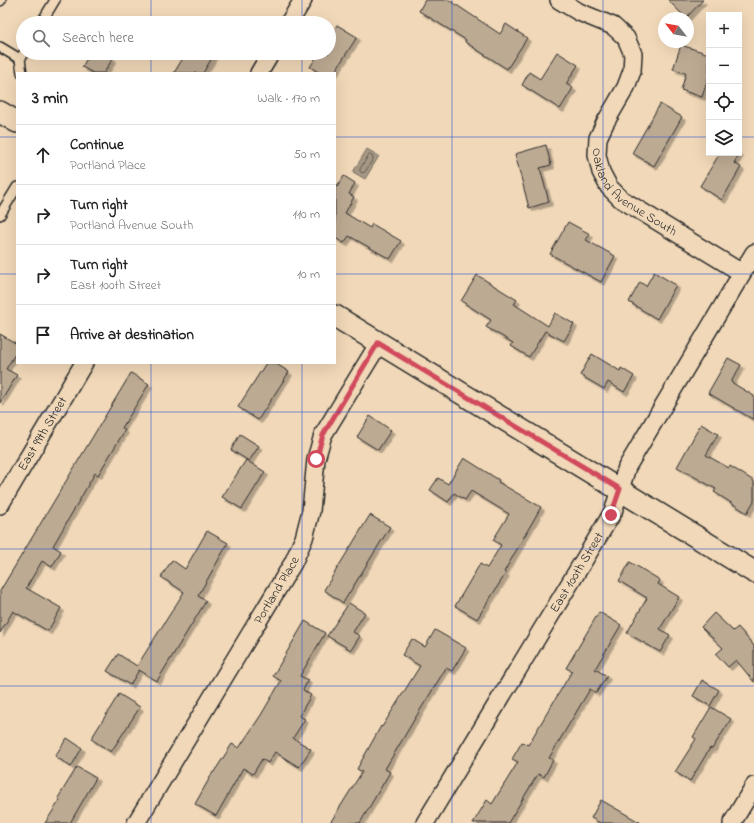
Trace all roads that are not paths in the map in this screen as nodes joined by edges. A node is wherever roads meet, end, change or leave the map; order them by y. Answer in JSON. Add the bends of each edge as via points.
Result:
{"nodes":[{"id":1,"x":55,"y":0,"type":"edge"},
{"id":2,"x":303,"y":0,"type":"edge"},
{"id":3,"x":559,"y":0,"type":"edge"},
{"id":4,"x":45,"y":16,"type":"edge"},
{"id":5,"x":293,"y":16,"type":"edge"},
{"id":6,"x":0,"y":47,"type":"edge"},
{"id":7,"x":16,"y":54,"type":"edge"},
{"id":8,"x":22,"y":60,"type":"edge"},
{"id":9,"x":267,"y":60,"type":"edge"},
{"id":10,"x":22,"y":72,"type":"edge"},
{"id":11,"x":260,"y":72,"type":"edge"},
{"id":12,"x":16,"y":189,"type":"edge"},
{"id":13,"x":0,"y":215,"type":"edge"},
{"id":14,"x":754,"y":253,"type":"edge"},
{"id":15,"x":742,"y":273,"type":"junction"},
{"id":16,"x":336,"y":317,"type":"edge"},
{"id":17,"x":378,"y":343,"type":"junction"},
{"id":18,"x":83,"y":364,"type":"edge"},
{"id":19,"x":620,"y":489,"type":"junction"},
{"id":20,"x":0,"y":505,"type":"edge"},
{"id":21,"x":754,"y":572,"type":"edge"},
{"id":22,"x":754,"y":786,"type":"edge"},
{"id":23,"x":136,"y":823,"type":"edge"},
{"id":24,"x":425,"y":823,"type":"edge"},
{"id":25,"x":732,"y":823,"type":"edge"}],
"edges":[{"from":1,"to":4,"type":"lane"},
{"from":2,"to":5,"type":"street"},
{"from":3,"to":15,"type":"street","name":"Oakland Avenue South","via":[[578,12],[613,26],[626,38],[633,54],[632,71],[626,87],[598,138],[597,155],[601,172],[609,188]]},
{"from":6,"to":7,"type":"lane"},
{"from":8,"to":10,"type":"lane"},
{"from":9,"to":11,"type":"street"},
{"from":12,"to":13,"type":"lane"},
{"from":14,"to":15,"type":"street","name":"East 100th Street"},
{"from":15,"to":19,"type":"street","name":"East 100th Street","via":[[627,467]]},
{"from":16,"to":17,"type":"street"},
{"from":17,"to":19,"type":"street"},
{"from":17,"to":23,"type":"street","name":"Portland Place","via":[[323,435],[316,459],[311,511],[304,538],[293,563]]},
{"from":18,"to":20,"type":"street","name":"East 99th Street"},
{"from":19,"to":21,"type":"street"},
{"from":19,"to":24,"type":"street","name":"East 100th Street","via":[[612,512]]},
{"from":22,"to":25,"type":"street"}]}
